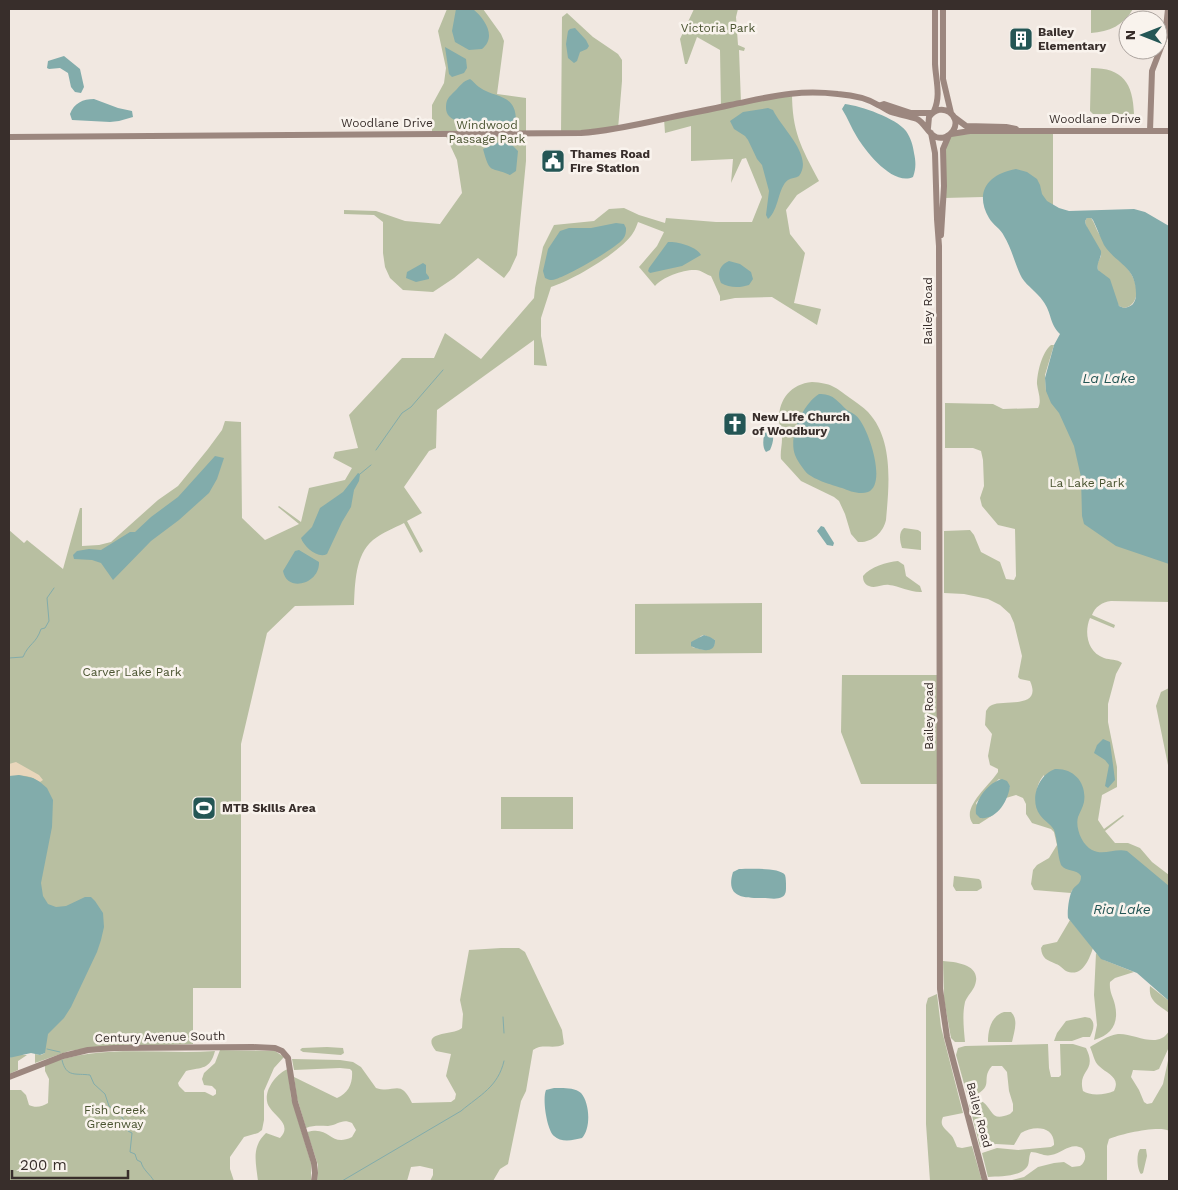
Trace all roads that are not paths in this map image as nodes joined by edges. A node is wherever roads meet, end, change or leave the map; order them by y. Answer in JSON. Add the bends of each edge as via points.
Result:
{"nodes":[{"id":1,"x":935,"y":9,"type":"edge"},
{"id":2,"x":943,"y":9,"type":"edge"},
{"id":3,"x":1168,"y":9,"type":"edge"},
{"id":4,"x":880,"y":105,"type":"junction"},
{"id":5,"x":933,"y":112,"type":"junction"},
{"id":6,"x":951,"y":113,"type":"junction"},
{"id":7,"x":1022,"y":130,"type":"junction"},
{"id":8,"x":929,"y":131,"type":"junction"},
{"id":9,"x":1150,"y":131,"type":"junction"},
{"id":10,"x":1169,"y":131,"type":"edge"},
{"id":11,"x":950,"y":134,"type":"junction"},
{"id":12,"x":9,"y":137,"type":"edge"},
{"id":13,"x":940,"y":246,"type":"junction"},
{"id":14,"x":9,"y":1077,"type":"edge"},
{"id":15,"x":314,"y":1181,"type":"edge"},
{"id":16,"x":985,"y":1181,"type":"edge"}],
"edges":[{"from":1,"to":5,"type":"street","via":[[935,68],[939,99]]},
{"from":2,"to":6,"type":"street","via":[[943,79]]},
{"from":3,"to":9,"type":"street","via":[[1165,37],[1152,70]]},
{"from":4,"to":5,"type":"street","name":"Woodlane Drive","via":[[911,113]]},
{"from":4,"to":8,"type":"street","name":"Woodlane Drive","via":[[917,119]]},
{"from":4,"to":12,"type":"street","name":"Woodlane Drive","via":[[849,95],[792,92],[618,129],[581,133]]},
{"from":5,"to":6,"type":"street","via":[[941,109]]},
{"from":5,"to":8,"type":"street","via":[[927,120]]},
{"from":6,"to":7,"type":"street","name":"Woodlane Drive","via":[[966,126]]},
{"from":6,"to":11,"type":"street","via":[[955,124]]},
{"from":7,"to":9,"type":"street","name":"Woodlane Drive"},
{"from":7,"to":11,"type":"street","name":"Woodlane Drive"},
{"from":8,"to":11,"type":"street","via":[[942,138]]},
{"from":8,"to":13,"type":"street","name":"Bailey Road","via":[[935,160]]},
{"from":9,"to":10,"type":"street","name":"Woodlane Drive"},
{"from":11,"to":13,"type":"street","name":"Bailey Road","via":[[942,152]]},
{"from":13,"to":16,"type":"street","name":"Bailey Road","via":[[940,989],[948,1042]]},
{"from":14,"to":15,"type":"street","name":"Century Avenue South","via":[[63,1056],[94,1050],[275,1048],[285,1053],[290,1064],[295,1102],[314,1163]]}]}
